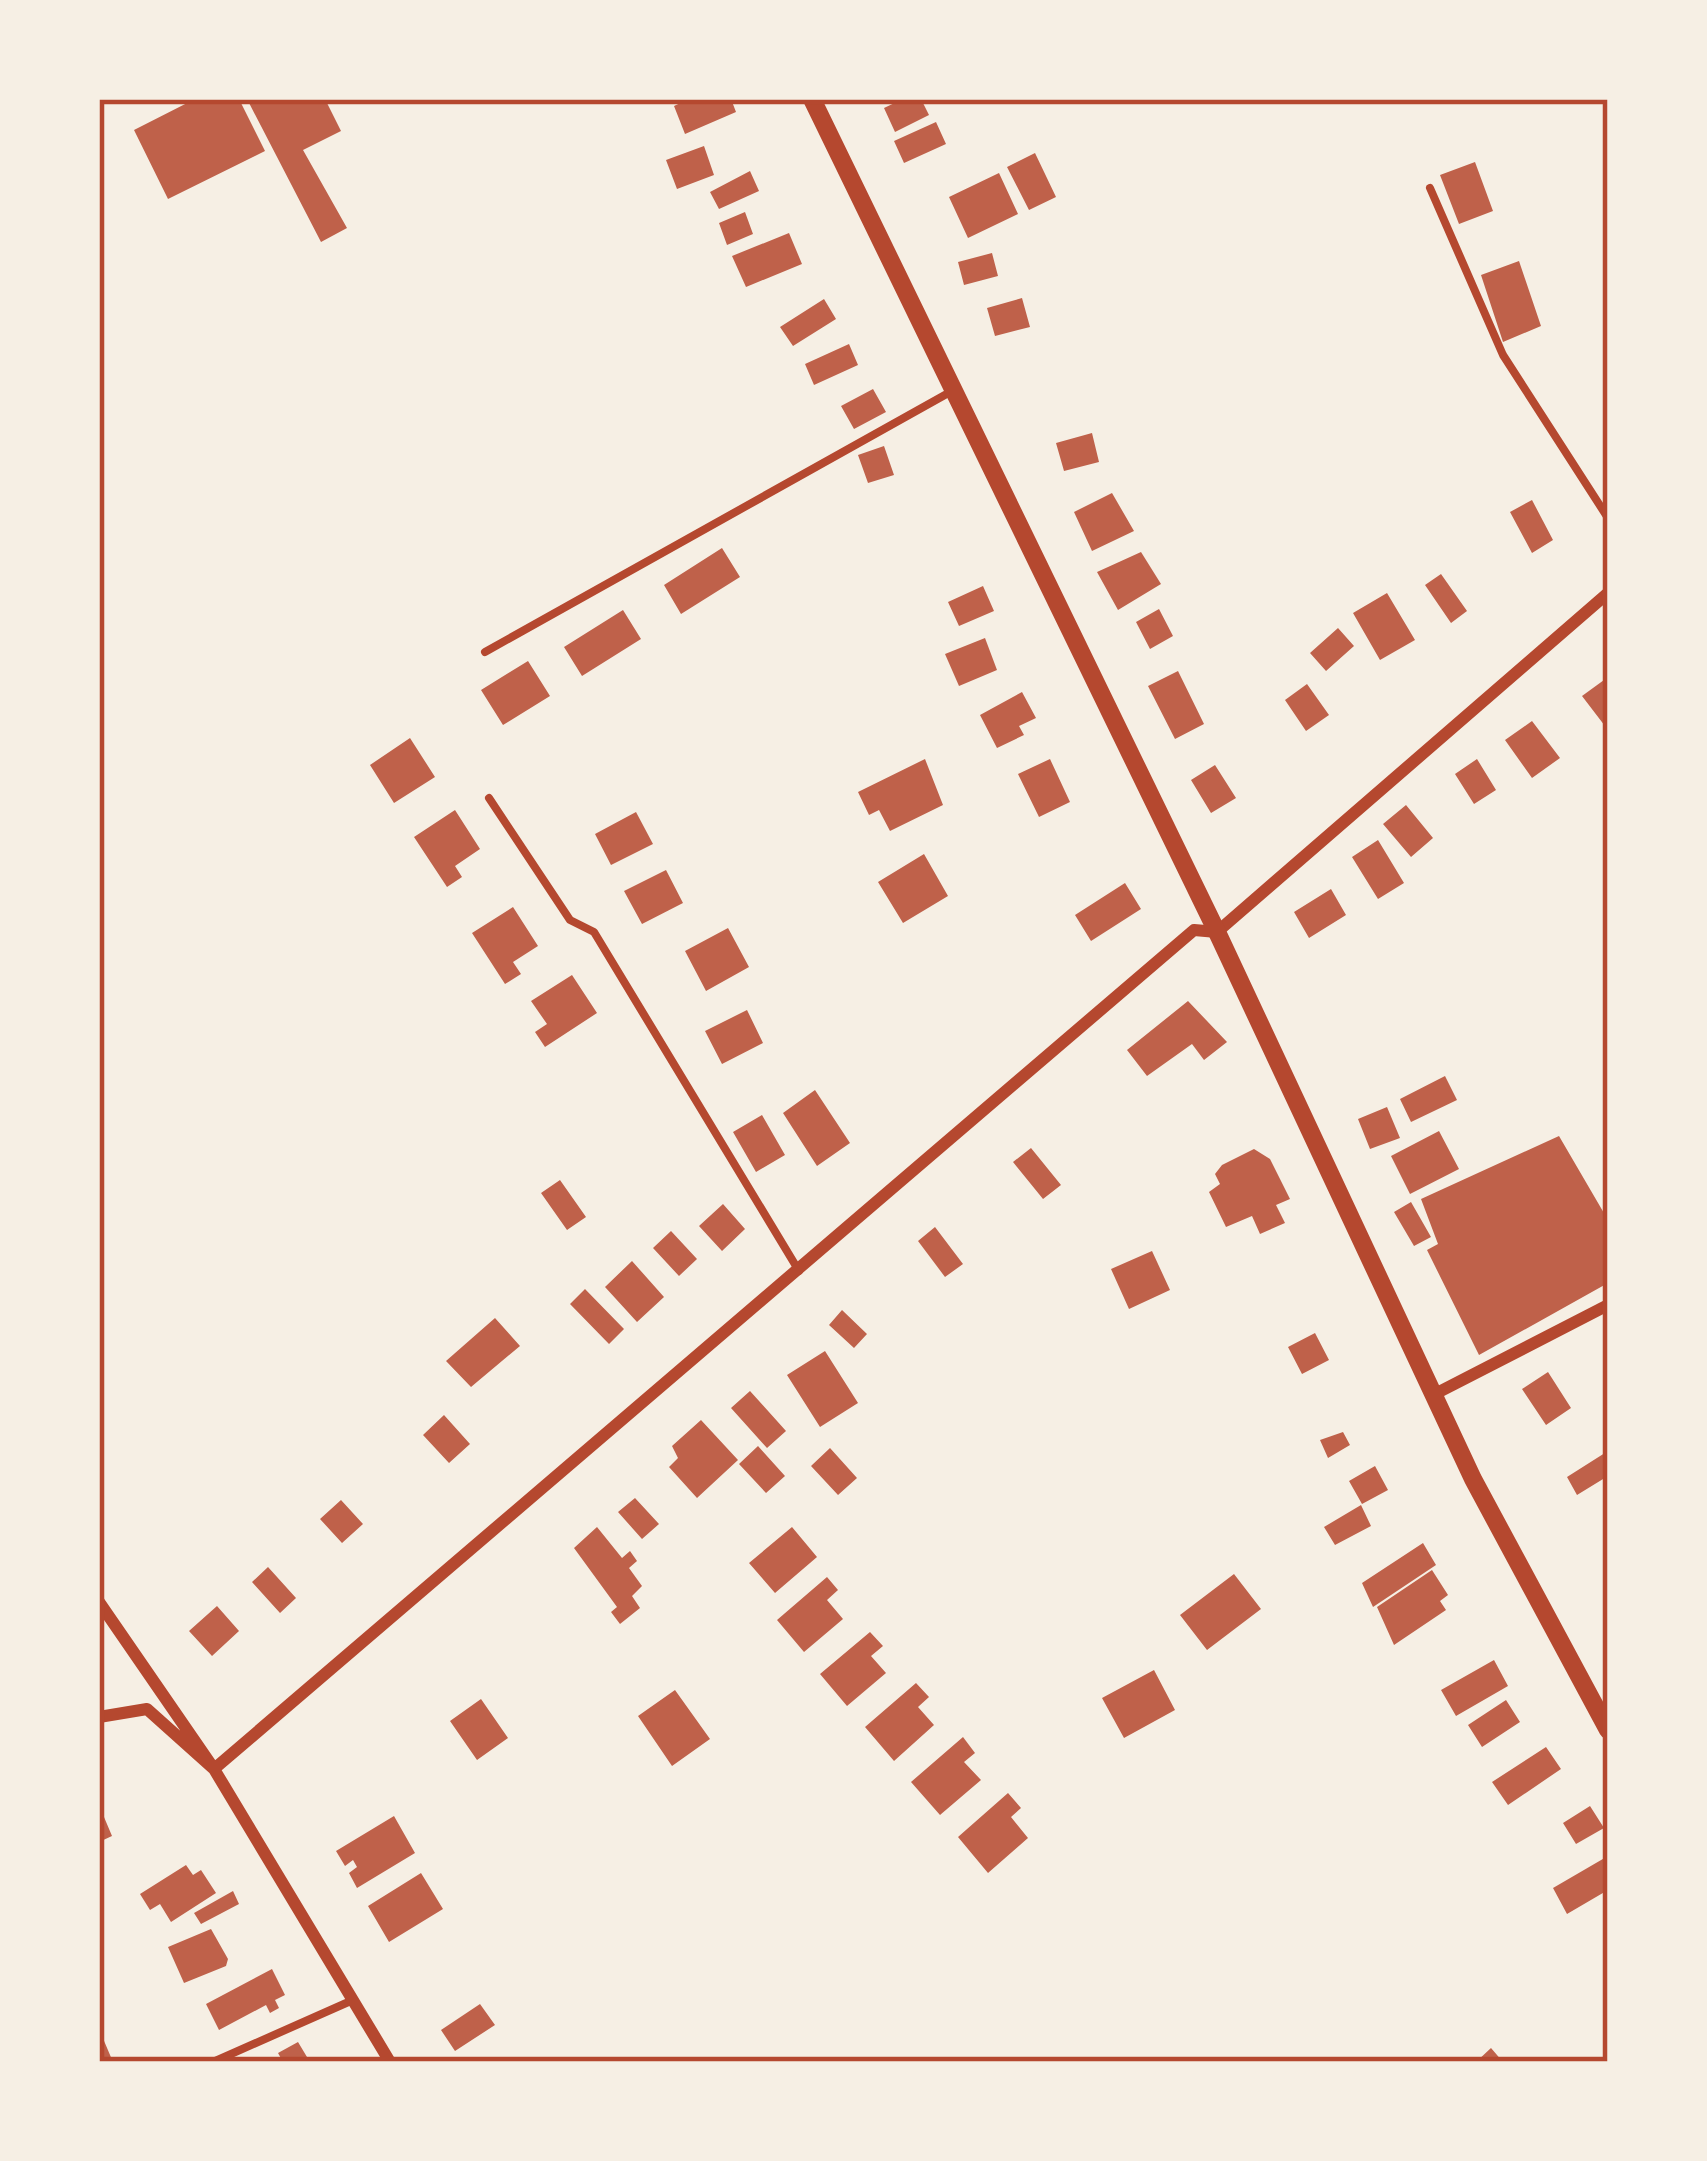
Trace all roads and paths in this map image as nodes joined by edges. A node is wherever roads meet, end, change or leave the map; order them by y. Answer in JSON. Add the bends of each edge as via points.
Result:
{"nodes":[{"id":1,"x":812,"y":99,"type":"edge"},
{"id":2,"x":1430,"y":188,"type":"dead end"},
{"id":3,"x":953,"y":390,"type":"junction"},
{"id":4,"x":1608,"y":518,"type":"edge"},
{"id":5,"x":1608,"y":593,"type":"edge"},
{"id":6,"x":484,"y":652,"type":"dead end"},
{"id":7,"x":489,"y":798,"type":"dead end"},
{"id":8,"x":1217,"y":932,"type":"junction"},
{"id":9,"x":800,"y":1273,"type":"junction"},
{"id":10,"x":1608,"y":1305,"type":"edge"},
{"id":11,"x":1432,"y":1395,"type":"junction"},
{"id":12,"x":99,"y":1602,"type":"edge"},
{"id":13,"x":99,"y":1717,"type":"edge"},
{"id":14,"x":1608,"y":1730,"type":"edge"},
{"id":15,"x":214,"y":1769,"type":"junction"},
{"id":16,"x":353,"y":2000,"type":"junction"},
{"id":17,"x":213,"y":2062,"type":"edge"},
{"id":18,"x":391,"y":2062,"type":"edge"}],
"edges":[{"from":1,"to":3,"type":"street"},
{"from":2,"to":4,"type":"lane","via":[[1503,355]]},
{"from":3,"to":6,"type":"lane"},
{"from":3,"to":8,"type":"street"},
{"from":5,"to":8,"type":"street"},
{"from":7,"to":9,"type":"lane","via":[[570,920],[595,932]]},
{"from":8,"to":9,"type":"street","via":[[1194,930]]},
{"from":8,"to":11,"type":"street"},
{"from":9,"to":15,"type":"street"},
{"from":10,"to":11,"type":"street"},
{"from":11,"to":14,"type":"street"},
{"from":12,"to":15,"type":"street"},
{"from":13,"to":15,"type":"street","via":[[147,1709]]},
{"from":15,"to":16,"type":"street"},
{"from":16,"to":17,"type":"lane"},
{"from":16,"to":18,"type":"street"}]}
